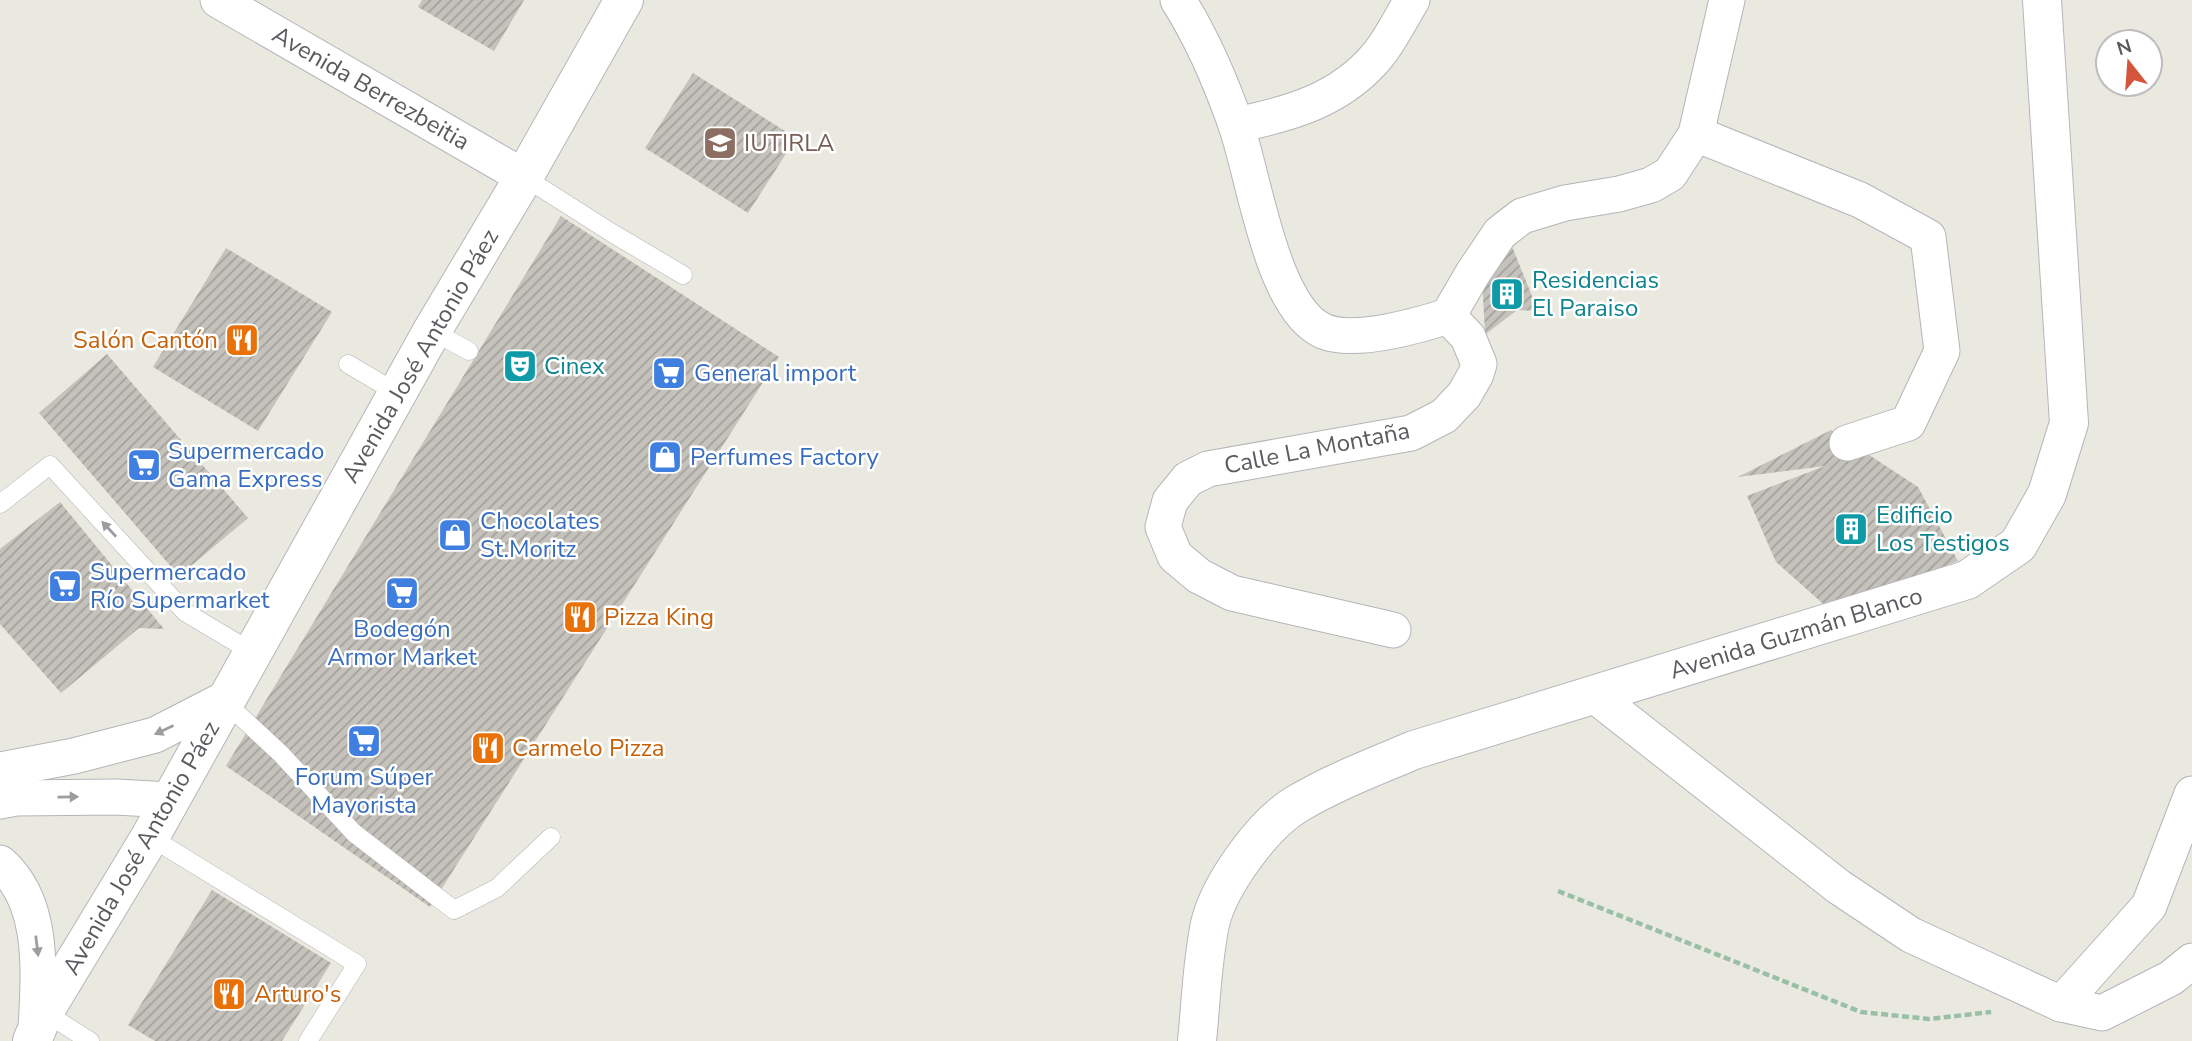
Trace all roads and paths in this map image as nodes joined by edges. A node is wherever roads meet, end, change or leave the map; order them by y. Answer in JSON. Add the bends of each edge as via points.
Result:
{"nodes":[{"id":1,"x":218,"y":0,"type":"edge"},
{"id":2,"x":624,"y":0,"type":"edge"},
{"id":3,"x":1178,"y":0,"type":"edge"},
{"id":4,"x":1412,"y":0,"type":"edge"},
{"id":5,"x":1727,"y":0,"type":"edge"},
{"id":6,"x":2042,"y":0,"type":"edge"},
{"id":7,"x":1236,"y":125,"type":"junction"},
{"id":8,"x":1696,"y":134,"type":"junction"},
{"id":9,"x":524,"y":177,"type":"junction"},
{"id":10,"x":683,"y":275,"type":"dead end"},
{"id":11,"x":1448,"y":316,"type":"junction"},
{"id":12,"x":432,"y":331,"type":"junction"},
{"id":13,"x":468,"y":351,"type":"dead end"},
{"id":14,"x":348,"y":365,"type":"dead end"},
{"id":15,"x":397,"y":393,"type":"junction"},
{"id":16,"x":1847,"y":443,"type":"dead end"},
{"id":17,"x":0,"y":504,"type":"edge"},
{"id":18,"x":1393,"y":629,"type":"dead end"},
{"id":19,"x":252,"y":652,"type":"junction"},
{"id":20,"x":1594,"y":695,"type":"junction"},
{"id":21,"x":226,"y":701,"type":"junction"},
{"id":22,"x":6,"y":761,"type":"edge"},
{"id":23,"x":2192,"y":794,"type":"edge"},
{"id":24,"x":170,"y":800,"type":"junction"},
{"id":25,"x":0,"y":802,"type":"edge"},
{"id":26,"x":150,"y":837,"type":"junction"},
{"id":27,"x":551,"y":837,"type":"dead end"},
{"id":28,"x":6,"y":879,"type":"edge"},
{"id":29,"x":1558,"y":891,"type":"dead end"},
{"id":30,"x":2192,"y":961,"type":"edge"},
{"id":31,"x":2061,"y":1004,"type":"junction"},
{"id":32,"x":1992,"y":1012,"type":"dead end"},
{"id":33,"x":37,"y":1028,"type":"edge"},
{"id":34,"x":90,"y":1041,"type":"edge"},
{"id":35,"x":309,"y":1041,"type":"edge"},
{"id":36,"x":1196,"y":1041,"type":"edge"}],
"edges":[{"from":1,"to":9,"type":"street","name":"Avenida Berrezbeitia"},
{"from":2,"to":9,"type":"street","name":"Avenida José Antonio Páez"},
{"from":3,"to":7,"type":"street","via":[[1194,25]]},
{"from":4,"to":7,"type":"street","via":[[1378,55],[1337,93],[1285,115]]},
{"from":5,"to":8,"type":"street"},
{"from":6,"to":20,"type":"street","name":"Avenida Guzmán Blanco","via":[[2069,423],[2047,494],[2018,545],[1967,580]]},
{"from":7,"to":11,"type":"street","via":[[1267,238],[1302,315],[1323,331],[1346,336]]},
{"from":8,"to":11,"type":"street","via":[[1670,174],[1651,185],[1522,216],[1500,233]]},
{"from":8,"to":16,"type":"street","via":[[1860,200],[1928,237],[1942,351],[1908,422]]},
{"from":9,"to":10,"type":"lane"},
{"from":9,"to":12,"type":"street","name":"Avenida José Antonio Páez"},
{"from":11,"to":18,"type":"street","name":"Calle La Montaña","via":[[1468,337],[1479,364],[1464,395],[1444,415],[1411,433],[1208,469],[1188,479],[1170,501],[1163,527],[1175,556],[1199,576],[1232,593]]},
{"from":12,"to":13,"type":"lane"},
{"from":12,"to":15,"type":"street","name":"Avenida José Antonio Páez"},
{"from":14,"to":15,"type":"lane"},
{"from":15,"to":19,"type":"street","name":"Avenida José Antonio Páez"},
{"from":19,"to":17,"type":"lane","one_way":true,"via":[[185,612],[50,465]]},
{"from":19,"to":21,"type":"street","name":"Avenida José Antonio Páez"},
{"from":20,"to":31,"type":"street","via":[[1839,887],[1911,935]]},
{"from":20,"to":36,"type":"street","name":"Avenida Guzmán Blanco","via":[[1414,750],[1294,805],[1231,873],[1211,922]]},
{"from":21,"to":22,"type":"street","one_way":true,"via":[[155,735],[74,756]]},
{"from":21,"to":24,"type":"street","name":"Avenida José Antonio Páez"},
{"from":21,"to":27,"type":"lane","via":[[355,833],[454,910],[497,888]]},
{"from":23,"to":31,"type":"street","via":[[2149,906]]},
{"from":25,"to":24,"type":"street","one_way":true,"via":[[16,798]]},
{"from":24,"to":26,"type":"street","name":"Avenida José Antonio Páez"},
{"from":26,"to":33,"type":"street","name":"Avenida José Antonio Páez"},
{"from":26,"to":35,"type":"lane","via":[[356,964]]},
{"from":28,"to":33,"type":"street","one_way":true,"via":[[27,906],[37,942]]},
{"from":29,"to":32,"type":"path","via":[[1861,1012],[1929,1018]]},
{"from":30,"to":31,"type":"street","via":[[2171,978],[2102,1013]]},
{"from":33,"to":34,"type":"lane"}]}
